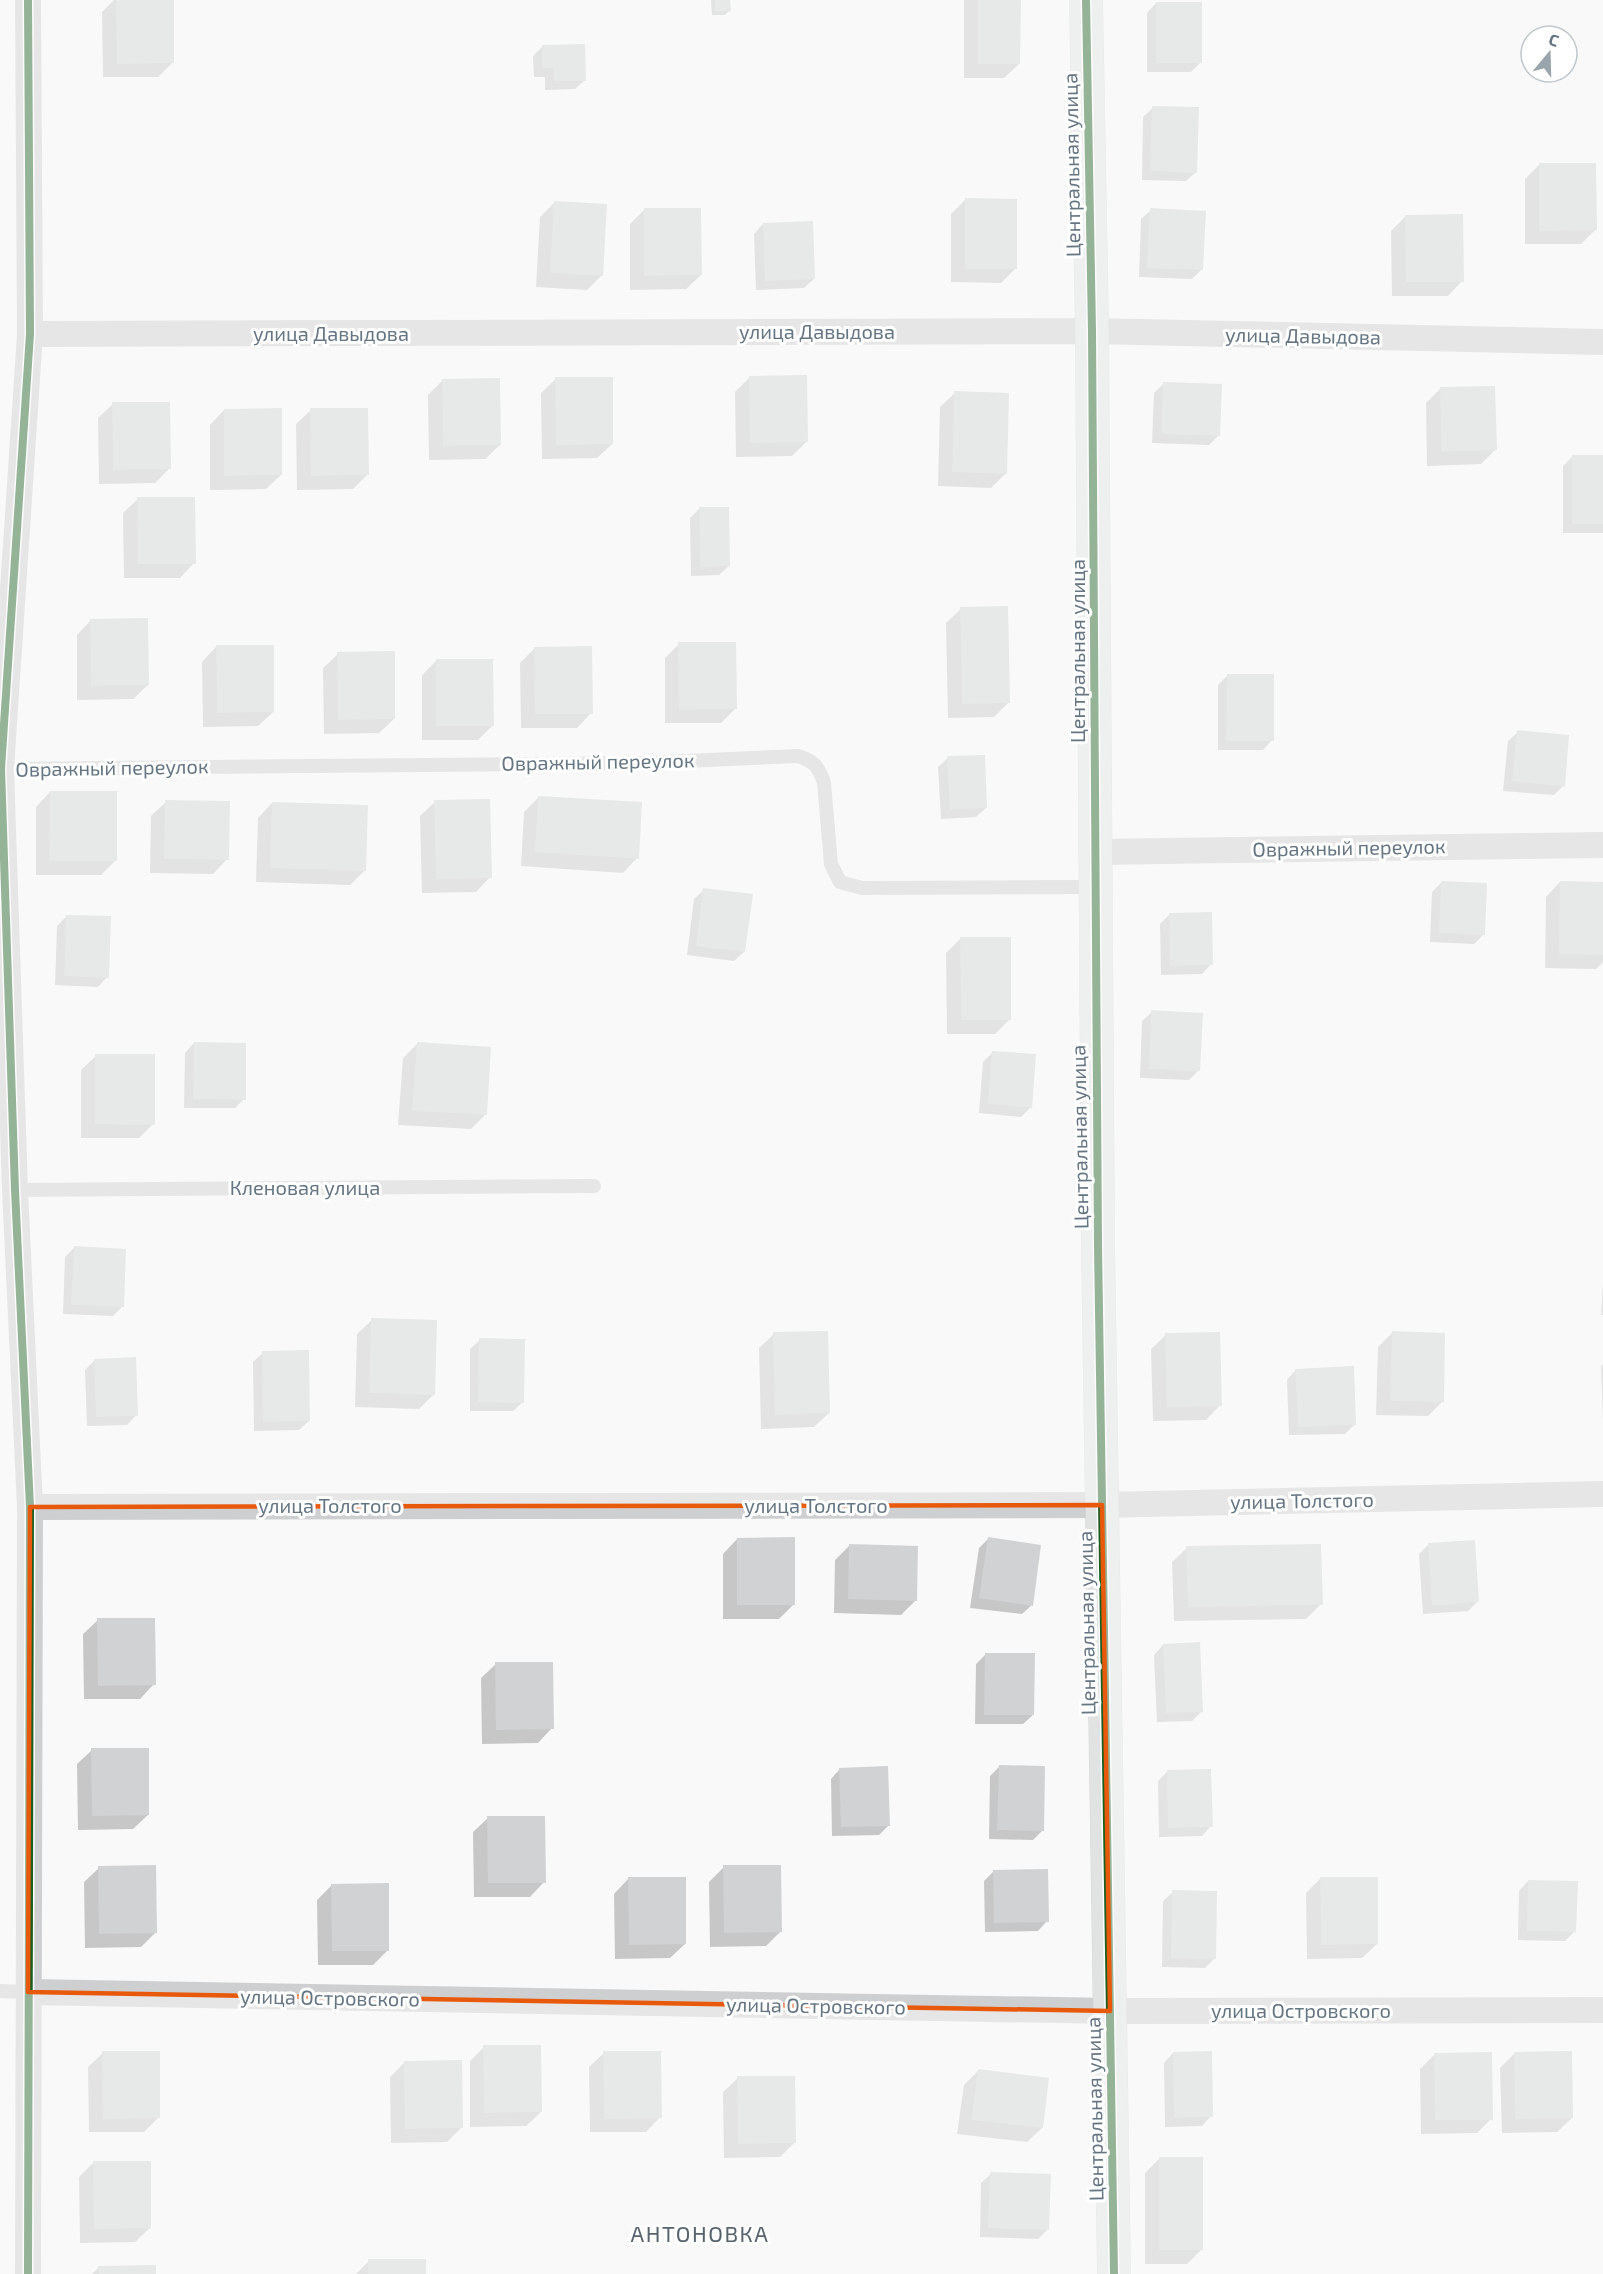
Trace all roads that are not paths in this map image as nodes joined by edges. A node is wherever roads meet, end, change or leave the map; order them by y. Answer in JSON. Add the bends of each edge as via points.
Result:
{"nodes":[{"id":1,"x":28,"y":0,"type":"edge"},
{"id":2,"x":1086,"y":0,"type":"edge"},
{"id":3,"x":1092,"y":332,"type":"junction"},
{"id":4,"x":30,"y":334,"type":"junction"},
{"id":5,"x":1603,"y":342,"type":"edge"},
{"id":6,"x":2,"y":769,"type":"junction"},
{"id":7,"x":1603,"y":845,"type":"edge"},
{"id":8,"x":1095,"y":852,"type":"junction"},
{"id":9,"x":1094,"y":887,"type":"junction"},
{"id":10,"x":594,"y":1186,"type":"dead end"},
{"id":11,"x":15,"y":1190,"type":"junction"},
{"id":12,"x":1603,"y":1494,"type":"edge"},
{"id":13,"x":1102,"y":1505,"type":"junction"},
{"id":14,"x":30,"y":1507,"type":"junction"},
{"id":15,"x":0,"y":1991,"type":"edge"},
{"id":16,"x":28,"y":1992,"type":"junction"},
{"id":17,"x":1603,"y":2010,"type":"edge"},
{"id":18,"x":1110,"y":2011,"type":"junction"},
{"id":19,"x":28,"y":2274,"type":"edge"},
{"id":20,"x":1114,"y":2274,"type":"edge"}],
"edges":[{"from":1,"to":4,"type":"street"},
{"from":2,"to":3,"type":"street","name":"Центральная улица"},
{"from":3,"to":4,"type":"street","name":"улица Давыдова"},
{"from":3,"to":5,"type":"street","name":"улица Давыдова"},
{"from":3,"to":8,"type":"street","name":"Центральная улица"},
{"from":4,"to":6,"type":"street"},
{"from":6,"to":9,"type":"lane","name":"Овражный переулок","via":[[640,763],[798,756],[813,761],[820,771],[831,864],[840,882],[862,888]]},
{"from":6,"to":11,"type":"street"},
{"from":7,"to":8,"type":"street","name":"Овражный переулок"},
{"from":8,"to":9,"type":"street","name":"Центральная улица"},
{"from":9,"to":13,"type":"street","name":"Центральная улица"},
{"from":10,"to":11,"type":"lane","name":"Кленовая улица"},
{"from":11,"to":14,"type":"street"},
{"from":12,"to":13,"type":"street","name":"улица Толстого"},
{"from":13,"to":14,"type":"street","name":"улица Толстого"},
{"from":13,"to":18,"type":"street","name":"Центральная улица"},
{"from":14,"to":16,"type":"street"},
{"from":15,"to":16,"type":"lane"},
{"from":16,"to":18,"type":"street","name":"улица Островского"},
{"from":16,"to":19,"type":"street"},
{"from":17,"to":18,"type":"street","name":"улица Островского"},
{"from":18,"to":20,"type":"street","name":"Центральная улица"}]}
